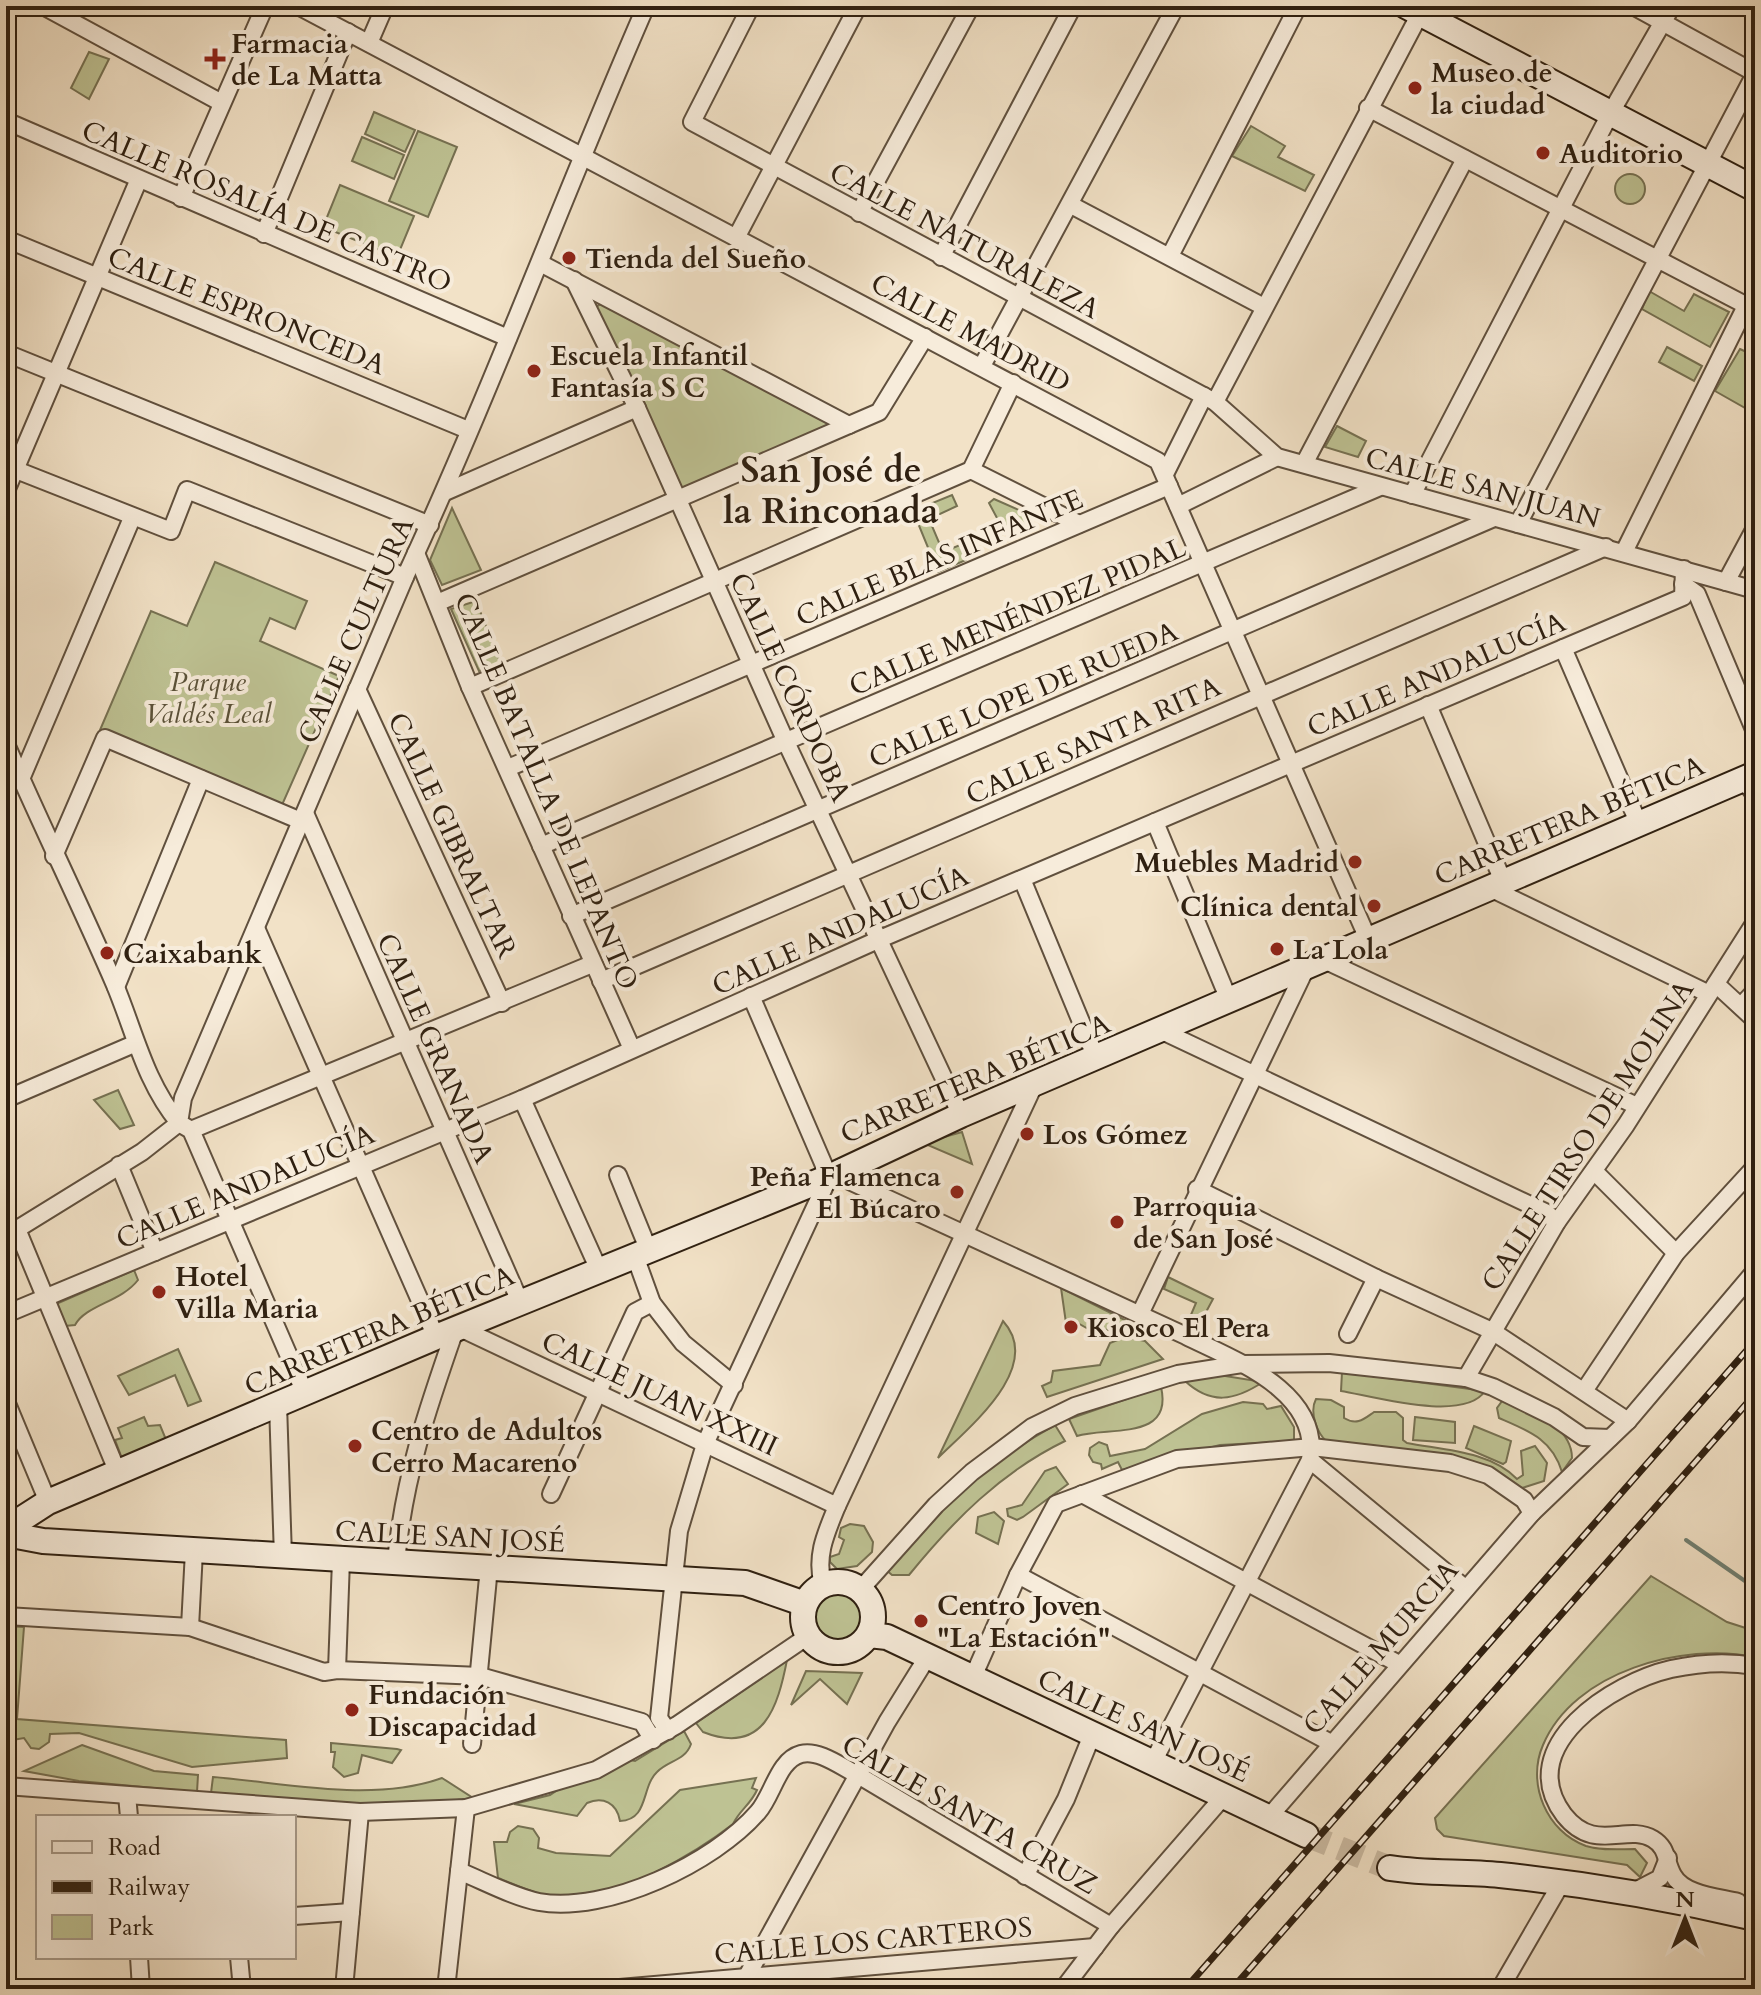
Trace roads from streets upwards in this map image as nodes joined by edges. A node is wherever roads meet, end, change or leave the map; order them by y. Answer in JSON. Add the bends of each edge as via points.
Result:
{"nodes":[{"id":1,"x":43,"y":6,"type":"edge"},
{"id":2,"x":265,"y":6,"type":"edge"},
{"id":3,"x":298,"y":6,"type":"edge"},
{"id":4,"x":385,"y":6,"type":"edge"},
{"id":5,"x":646,"y":6,"type":"edge"},
{"id":6,"x":751,"y":6,"type":"edge"},
{"id":7,"x":858,"y":6,"type":"edge"},
{"id":8,"x":971,"y":6,"type":"edge"},
{"id":9,"x":1073,"y":6,"type":"edge"},
{"id":10,"x":1176,"y":6,"type":"edge"},
{"id":11,"x":1298,"y":6,"type":"edge"},
{"id":12,"x":1633,"y":6,"type":"edge"},
{"id":13,"x":1672,"y":6,"type":"edge"},
{"id":14,"x":1417,"y":9,"type":"edge"},
{"id":15,"x":1663,"y":22,"type":"junction"},
{"id":16,"x":348,"y":32,"type":"junction"},
{"id":17,"x":369,"y":43,"type":"junction"},
{"id":18,"x":1755,"y":73,"type":"edge"},
{"id":19,"x":220,"y":102,"type":"junction"},
{"id":20,"x":1368,"y":108,"type":"junction"},
{"id":21,"x":1610,"y":114,"type":"junction"},
{"id":22,"x":6,"y":121,"type":"edge"},
{"id":23,"x":580,"y":158,"type":"junction"},
{"id":24,"x":1465,"y":159,"type":"junction"},
{"id":25,"x":1706,"y":163,"type":"junction"},
{"id":26,"x":773,"y":166,"type":"junction"},
{"id":27,"x":139,"y":179,"type":"junction"},
{"id":28,"x":1755,"y":189,"type":"edge"},
{"id":29,"x":181,"y":198,"type":"junction"},
{"id":30,"x":1071,"y":205,"type":"junction"},
{"id":31,"x":1562,"y":210,"type":"junction"},
{"id":32,"x":859,"y":213,"type":"junction"},
{"id":33,"x":264,"y":234,"type":"junction"},
{"id":34,"x":736,"y":238,"type":"junction"},
{"id":35,"x":6,"y":239,"type":"edge"},
{"id":36,"x":1170,"y":256,"type":"junction"},
{"id":37,"x":941,"y":257,"type":"junction"},
{"id":38,"x":1657,"y":259,"type":"junction"},
{"id":39,"x":540,"y":263,"type":"junction"},
{"id":40,"x":95,"y":276,"type":"junction"},
{"id":41,"x":574,"y":280,"type":"junction"},
{"id":42,"x":1020,"y":298,"type":"junction"},
{"id":43,"x":1264,"y":307,"type":"junction"},
{"id":44,"x":1750,"y":308,"type":"edge"},
{"id":45,"x":925,"y":337,"type":"junction"},
{"id":46,"x":508,"y":338,"type":"junction"},
{"id":47,"x":6,"y":353,"type":"edge"},
{"id":48,"x":982,"y":366,"type":"junction"},
{"id":49,"x":56,"y":374,"type":"junction"},
{"id":50,"x":1013,"y":383,"type":"junction"},
{"id":51,"x":1209,"y":399,"type":"junction"},
{"id":52,"x":637,"y":408,"type":"junction"},
{"id":53,"x":849,"y":425,"type":"junction"},
{"id":54,"x":468,"y":430,"type":"junction"},
{"id":55,"x":1277,"y":457,"type":"junction"},
{"id":56,"x":1304,"y":464,"type":"junction"},
{"id":57,"x":11,"y":468,"type":"edge"},
{"id":58,"x":971,"y":470,"type":"junction"},
{"id":59,"x":1167,"y":480,"type":"junction"},
{"id":60,"x":1380,"y":487,"type":"junction"},
{"id":61,"x":6,"y":491,"type":"edge"},
{"id":62,"x":445,"y":492,"type":"junction"},
{"id":63,"x":1412,"y":495,"type":"junction"},
{"id":64,"x":677,"y":498,"type":"junction"},
{"id":65,"x":1178,"y":506,"type":"junction"},
{"id":66,"x":132,"y":518,"type":"junction"},
{"id":67,"x":1494,"y":518,"type":"junction"},
{"id":68,"x":1079,"y":524,"type":"junction"},
{"id":69,"x":1518,"y":524,"type":"junction"},
{"id":70,"x":430,"y":525,"type":"junction"},
{"id":71,"x":1755,"y":528,"type":"edge"},
{"id":72,"x":1606,"y":547,"type":"junction"},
{"id":73,"x":1624,"y":552,"type":"junction"},
{"id":74,"x":416,"y":553,"type":"junction"},
{"id":75,"x":1206,"y":565,"type":"junction"},
{"id":76,"x":405,"y":577,"type":"junction"},
{"id":77,"x":1683,"y":577,"type":"junction"},
{"id":78,"x":1726,"y":582,"type":"junction"},
{"id":79,"x":714,"y":583,"type":"junction"},
{"id":80,"x":1755,"y":590,"type":"edge"},
{"id":81,"x":437,"y":603,"type":"junction"},
{"id":82,"x":1234,"y":632,"type":"junction"},
{"id":83,"x":1563,"y":648,"type":"junction"},
{"id":84,"x":752,"y":665,"type":"junction"},
{"id":85,"x":470,"y":687,"type":"junction"},
{"id":86,"x":357,"y":689,"type":"junction"},
{"id":87,"x":1261,"y":695,"type":"junction"},
{"id":88,"x":1428,"y":705,"type":"junction"},
{"id":89,"x":1755,"y":732,"type":"edge"},
{"id":90,"x":786,"y":742,"type":"junction"},
{"id":91,"x":6,"y":744,"type":"edge"},
{"id":92,"x":1291,"y":765,"type":"junction"},
{"id":93,"x":508,"y":768,"type":"junction"},
{"id":94,"x":21,"y":779,"type":"junction"},
{"id":95,"x":201,"y":779,"type":"junction"},
{"id":96,"x":1751,"y":783,"type":"edge"},
{"id":97,"x":818,"y":810,"type":"junction"},
{"id":98,"x":303,"y":817,"type":"junction"},
{"id":99,"x":1155,"y":822,"type":"junction"},
{"id":100,"x":1638,"y":822,"type":"junction"},
{"id":101,"x":541,"y":846,"type":"junction"},
{"id":102,"x":54,"y":856,"type":"junction"},
{"id":103,"x":848,"y":876,"type":"junction"},
{"id":104,"x":1022,"y":879,"type":"junction"},
{"id":105,"x":1496,"y":884,"type":"junction"},
{"id":106,"x":571,"y":916,"type":"junction"},
{"id":107,"x":1755,"y":922,"type":"edge"},
{"id":108,"x":256,"y":928,"type":"junction"},
{"id":109,"x":880,"y":939,"type":"junction"},
{"id":110,"x":1368,"y":939,"type":"junction"},
{"id":111,"x":592,"y":964,"type":"junction"},
{"id":112,"x":1315,"y":964,"type":"junction"},
{"id":113,"x":601,"y":981,"type":"junction"},
{"id":114,"x":1270,"y":983,"type":"junction"},
{"id":115,"x":116,"y":987,"type":"junction"},
{"id":116,"x":1712,"y":988,"type":"junction"},
{"id":117,"x":1755,"y":991,"type":"edge"},
{"id":118,"x":751,"y":996,"type":"junction"},
{"id":119,"x":1229,"y":1000,"type":"junction"},
{"id":120,"x":502,"y":1003,"type":"junction"},
{"id":121,"x":1287,"y":1004,"type":"junction"},
{"id":122,"x":1741,"y":1006,"type":"junction"},
{"id":123,"x":1755,"y":1020,"type":"edge"},
{"id":124,"x":1160,"y":1030,"type":"junction"},
{"id":125,"x":404,"y":1040,"type":"junction"},
{"id":126,"x":134,"y":1044,"type":"junction"},
{"id":127,"x":632,"y":1049,"type":"junction"},
{"id":128,"x":1096,"y":1058,"type":"junction"},
{"id":129,"x":322,"y":1074,"type":"junction"},
{"id":130,"x":1252,"y":1075,"type":"junction"},
{"id":131,"x":1035,"y":1083,"type":"junction"},
{"id":132,"x":6,"y":1099,"type":"edge"},
{"id":133,"x":522,"y":1099,"type":"junction"},
{"id":134,"x":1637,"y":1106,"type":"junction"},
{"id":135,"x":961,"y":1115,"type":"junction"},
{"id":136,"x":185,"y":1127,"type":"junction"},
{"id":137,"x":444,"y":1131,"type":"junction"},
{"id":138,"x":119,"y":1165,"type":"junction"},
{"id":139,"x":361,"y":1166,"type":"junction"},
{"id":140,"x":1755,"y":1167,"type":"edge"},
{"id":141,"x":1595,"y":1172,"type":"junction"},
{"id":142,"x":618,"y":1175,"type":"dead end"},
{"id":143,"x":830,"y":1175,"type":"junction"},
{"id":144,"x":1197,"y":1189,"type":"junction"},
{"id":145,"x":231,"y":1219,"type":"junction"},
{"id":146,"x":1557,"y":1222,"type":"junction"},
{"id":147,"x":12,"y":1233,"type":"edge"},
{"id":148,"x":967,"y":1235,"type":"junction"},
{"id":149,"x":155,"y":1252,"type":"junction"},
{"id":150,"x":642,"y":1253,"type":"junction"},
{"id":151,"x":1676,"y":1253,"type":"junction"},
{"id":152,"x":599,"y":1270,"type":"junction"},
{"id":153,"x":1755,"y":1271,"type":"edge"},
{"id":154,"x":1376,"y":1278,"type":"junction"},
{"id":155,"x":45,"y":1298,"type":"junction"},
{"id":156,"x":652,"y":1303,"type":"junction"},
{"id":157,"x":521,"y":1304,"type":"junction"},
{"id":158,"x":6,"y":1314,"type":"edge"},
{"id":159,"x":1140,"y":1314,"type":"junction"},
{"id":160,"x":1492,"y":1331,"type":"junction"},
{"id":161,"x":450,"y":1332,"type":"junction"},
{"id":162,"x":1348,"y":1334,"type":"dead end"},
{"id":163,"x":1198,"y":1342,"type":"junction"},
{"id":164,"x":1276,"y":1363,"type":"junction"},
{"id":165,"x":1242,"y":1364,"type":"junction"},
{"id":166,"x":1195,"y":1371,"type":"junction"},
{"id":167,"x":1466,"y":1378,"type":"junction"},
{"id":168,"x":734,"y":1385,"type":"junction"},
{"id":169,"x":1584,"y":1391,"type":"junction"},
{"id":170,"x":596,"y":1392,"type":"junction"},
{"id":171,"x":305,"y":1393,"type":"junction"},
{"id":172,"x":1289,"y":1396,"type":"junction"},
{"id":173,"x":6,"y":1401,"type":"edge"},
{"id":174,"x":278,"y":1404,"type":"junction"},
{"id":175,"x":1628,"y":1421,"type":"junction"},
{"id":176,"x":1569,"y":1429,"type":"junction"},
{"id":177,"x":1610,"y":1438,"type":"junction"},
{"id":178,"x":705,"y":1444,"type":"junction"},
{"id":179,"x":1311,"y":1454,"type":"junction"},
{"id":180,"x":1584,"y":1463,"type":"junction"},
{"id":181,"x":118,"y":1473,"type":"junction"},
{"id":182,"x":551,"y":1494,"type":"dead end"},
{"id":183,"x":1082,"y":1494,"type":"junction"},
{"id":184,"x":44,"y":1505,"type":"junction"},
{"id":185,"x":837,"y":1506,"type":"junction"},
{"id":186,"x":1528,"y":1506,"type":"junction"},
{"id":187,"x":6,"y":1518,"type":"edge"},
{"id":188,"x":6,"y":1532,"type":"edge"},
{"id":189,"x":43,"y":1541,"type":"junction"},
{"id":190,"x":88,"y":1544,"type":"junction"},
{"id":191,"x":6,"y":1548,"type":"edge"},
{"id":192,"x":194,"y":1551,"type":"junction"},
{"id":193,"x":283,"y":1557,"type":"junction"},
{"id":194,"x":341,"y":1560,"type":"junction"},
{"id":195,"x":396,"y":1562,"type":"junction"},
{"id":196,"x":489,"y":1567,"type":"junction"},
{"id":197,"x":1018,"y":1575,"type":"junction"},
{"id":198,"x":676,"y":1579,"type":"junction"},
{"id":199,"x":1249,"y":1582,"type":"junction"},
{"id":200,"x":823,"y":1585,"type":"junction"},
{"id":201,"x":1466,"y":1589,"type":"junction"},
{"id":202,"x":860,"y":1590,"type":"junction"},
{"id":203,"x":805,"y":1604,"type":"junction"},
{"id":204,"x":6,"y":1616,"type":"edge"},
{"id":205,"x":190,"y":1627,"type":"junction"},
{"id":206,"x":869,"y":1635,"type":"junction"},
{"id":207,"x":808,"y":1636,"type":"junction"},
{"id":208,"x":928,"y":1656,"type":"junction"},
{"id":209,"x":1399,"y":1664,"type":"junction"},
{"id":210,"x":1755,"y":1666,"type":"edge"},
{"id":211,"x":337,"y":1670,"type":"junction"},
{"id":212,"x":1198,"y":1672,"type":"junction"},
{"id":213,"x":480,"y":1676,"type":"junction"},
{"id":214,"x":973,"y":1677,"type":"junction"},
{"id":215,"x":660,"y":1730,"type":"junction"},
{"id":216,"x":1092,"y":1735,"type":"junction"},
{"id":217,"x":1331,"y":1743,"type":"junction"},
{"id":218,"x":472,"y":1744,"type":"dead end"},
{"id":219,"x":1152,"y":1764,"type":"junction"},
{"id":220,"x":6,"y":1775,"type":"edge"},
{"id":221,"x":858,"y":1775,"type":"junction"},
{"id":222,"x":6,"y":1786,"type":"edge"},
{"id":223,"x":127,"y":1795,"type":"junction"},
{"id":224,"x":1224,"y":1796,"type":"junction"},
{"id":225,"x":466,"y":1808,"type":"junction"},
{"id":226,"x":225,"y":1810,"type":"edge"},
{"id":227,"x":360,"y":1812,"type":"junction"},
{"id":228,"x":129,"y":1815,"type":"edge"},
{"id":229,"x":1269,"y":1817,"type":"junction"},
{"id":230,"x":1306,"y":1835,"type":"tunnel mouth"},
{"id":231,"x":1668,"y":1858,"type":"junction"},
{"id":232,"x":1390,"y":1868,"type":"tunnel mouth"},
{"id":233,"x":459,"y":1871,"type":"junction"},
{"id":234,"x":1025,"y":1876,"type":"junction"},
{"id":235,"x":1562,"y":1882,"type":"junction"},
{"id":236,"x":1635,"y":1891,"type":"junction"},
{"id":237,"x":1755,"y":1908,"type":"edge"},
{"id":238,"x":351,"y":1912,"type":"junction"},
{"id":239,"x":296,"y":1916,"type":"edge"},
{"id":240,"x":1755,"y":1918,"type":"edge"},
{"id":241,"x":1111,"y":1926,"type":"junction"},
{"id":242,"x":1095,"y":1947,"type":"junction"},
{"id":243,"x":139,"y":1959,"type":"edge"},
{"id":244,"x":239,"y":1959,"type":"edge"},
{"id":245,"x":747,"y":1976,"type":"junction"},
{"id":246,"x":141,"y":1989,"type":"edge"},
{"id":247,"x":242,"y":1989,"type":"edge"},
{"id":248,"x":344,"y":1989,"type":"edge"},
{"id":249,"x":446,"y":1989,"type":"edge"},
{"id":250,"x":608,"y":1989,"type":"edge"},
{"id":251,"x":1063,"y":1989,"type":"edge"},
{"id":252,"x":1500,"y":1989,"type":"edge"}],
"edges":[{"from":1,"to":19,"type":"street"},
{"from":2,"to":19,"type":"street"},
{"from":3,"to":16,"type":"street","name":"CALLE MADRID"},
{"from":4,"to":17,"type":"street"},
{"from":5,"to":23,"type":"street","name":"CALLE CULTURA"},
{"from":6,"to":26,"type":"street","name":"CALLE NATURALEZA","via":[[692,122]]},
{"from":7,"to":26,"type":"street"},
{"from":8,"to":32,"type":"street"},
{"from":9,"to":37,"type":"street"},
{"from":10,"to":30,"type":"street"},
{"from":11,"to":36,"type":"street"},
{"from":12,"to":15,"type":"street"},
{"from":13,"to":15,"type":"street"},
{"from":14,"to":20,"type":"street"},
{"from":14,"to":21,"type":"street"},
{"from":15,"to":18,"type":"street"},
{"from":15,"to":21,"type":"street"},
{"from":16,"to":17,"type":"street","name":"CALLE MADRID"},
{"from":16,"to":33,"type":"street"},
{"from":17,"to":23,"type":"street","name":"CALLE MADRID"},
{"from":18,"to":25,"type":"street"},
{"from":19,"to":29,"type":"street"},
{"from":20,"to":24,"type":"street"},
{"from":20,"to":43,"type":"street"},
{"from":21,"to":25,"type":"street"},
{"from":21,"to":31,"type":"street"},
{"from":22,"to":27,"type":"street","name":"CALLE ROSALÍA DE CASTRO"},
{"from":23,"to":34,"type":"street","name":"CALLE MADRID"},
{"from":23,"to":39,"type":"street","name":"CALLE CULTURA"},
{"from":24,"to":31,"type":"street"},
{"from":24,"to":56,"type":"street"},
{"from":25,"to":28,"type":"street"},
{"from":25,"to":38,"type":"street"},
{"from":26,"to":32,"type":"street","name":"CALLE NATURALEZA"},
{"from":26,"to":34,"type":"street"},
{"from":27,"to":29,"type":"street","name":"CALLE ROSALÍA DE CASTRO"},
{"from":27,"to":40,"type":"street"},
{"from":29,"to":33,"type":"street","name":"CALLE ROSALÍA DE CASTRO"},
{"from":30,"to":36,"type":"street"},
{"from":30,"to":42,"type":"street"},
{"from":31,"to":38,"type":"street"},
{"from":31,"to":63,"type":"street"},
{"from":32,"to":37,"type":"street","name":"CALLE NATURALEZA"},
{"from":33,"to":46,"type":"street","name":"CALLE ROSALÍA DE CASTRO"},
{"from":34,"to":45,"type":"street","name":"CALLE MADRID"},
{"from":35,"to":40,"type":"street","name":"CALLE ESPRONCEDA"},
{"from":36,"to":43,"type":"street"},
{"from":37,"to":42,"type":"street","name":"CALLE NATURALEZA"},
{"from":38,"to":44,"type":"street"},
{"from":38,"to":69,"type":"street"},
{"from":39,"to":41,"type":"street"},
{"from":39,"to":46,"type":"street","name":"CALLE CULTURA"},
{"from":40,"to":49,"type":"street"},
{"from":40,"to":54,"type":"street","name":"CALLE ESPRONCEDA"},
{"from":41,"to":52,"type":"street","name":"CALLE CÓRDOBA"},
{"from":41,"to":53,"type":"street"},
{"from":42,"to":48,"type":"street"},
{"from":42,"to":51,"type":"street","name":"CALLE NATURALEZA"},
{"from":43,"to":51,"type":"street"},
{"from":44,"to":73,"type":"street"},
{"from":45,"to":48,"type":"street","name":"CALLE MADRID"},
{"from":45,"to":53,"type":"street","via":[[879,412]]},
{"from":46,"to":54,"type":"street","name":"CALLE CULTURA"},
{"from":47,"to":49,"type":"street"},
{"from":48,"to":50,"type":"street","name":"CALLE MADRID"},
{"from":49,"to":57,"type":"street"},
{"from":49,"to":70,"type":"street"},
{"from":50,"to":58,"type":"street"},
{"from":50,"to":59,"type":"street","name":"CALLE MADRID","via":[[1158,461]]},
{"from":51,"to":55,"type":"street","name":"CALLE SAN JUAN"},
{"from":51,"to":59,"type":"street"},
{"from":52,"to":62,"type":"street"},
{"from":52,"to":64,"type":"street","name":"CALLE CÓRDOBA"},
{"from":53,"to":64,"type":"street"},
{"from":54,"to":62,"type":"street","name":"CALLE CULTURA"},
{"from":55,"to":56,"type":"street","name":"CALLE SAN JUAN"},
{"from":55,"to":65,"type":"street"},
{"from":56,"to":60,"type":"street","name":"CALLE SAN JUAN"},
{"from":57,"to":61,"type":"street"},
{"from":57,"to":66,"type":"street"},
{"from":58,"to":68,"type":"street"},
{"from":58,"to":79,"type":"street"},
{"from":59,"to":65,"type":"street","name":"CALLE MADRID"},
{"from":59,"to":68,"type":"street","name":"CALLE BLAS INFANTE"},
{"from":60,"to":63,"type":"street","name":"CALLE SAN JUAN"},
{"from":60,"to":75,"type":"street","name":"CALLE MENÉNDEZ PIDAL"},
{"from":62,"to":70,"type":"street","name":"CALLE CULTURA"},
{"from":63,"to":67,"type":"street","name":"CALLE SAN JUAN"},
{"from":64,"to":79,"type":"street","name":"CALLE CÓRDOBA"},
{"from":64,"to":81,"type":"street"},
{"from":65,"to":75,"type":"street","name":"CALLE MADRID"},
{"from":66,"to":76,"type":"street","via":[[171,531],[187,490]]},
{"from":66,"to":94,"type":"street"},
{"from":67,"to":69,"type":"street","name":"CALLE SAN JUAN"},
{"from":67,"to":82,"type":"street","name":"CALLE LOPE DE RUEDA"},
{"from":68,"to":84,"type":"street","name":"CALLE BLAS INFANTE"},
{"from":69,"to":72,"type":"street","name":"CALLE SAN JUAN"},
{"from":70,"to":74,"type":"street","name":"CALLE CULTURA"},
{"from":71,"to":78,"type":"street"},
{"from":72,"to":73,"type":"street","name":"CALLE SAN JUAN"},
{"from":72,"to":87,"type":"street","name":"CALLE SANTA RITA"},
{"from":73,"to":77,"type":"street","name":"CALLE SAN JUAN"},
{"from":74,"to":76,"type":"street","name":"CALLE CULTURA"},
{"from":74,"to":81,"type":"street","name":"CALLE BATALLA DE LEPANTO"},
{"from":75,"to":82,"type":"street","name":"CALLE MADRID"},
{"from":75,"to":90,"type":"street","name":"CALLE MENÉNDEZ PIDAL"},
{"from":76,"to":86,"type":"street","name":"CALLE CULTURA"},
{"from":77,"to":78,"type":"street","name":"CALLE SAN JUAN"},
{"from":77,"to":83,"type":"street","name":"CALLE ANDALUCÍA","via":[[1683,597]]},
{"from":77,"to":89,"type":"street","via":[[1697,594]]},
{"from":78,"to":80,"type":"street","name":"CALLE SAN JUAN"},
{"from":79,"to":84,"type":"street","name":"CALLE CÓRDOBA"},
{"from":79,"to":85,"type":"street"},
{"from":81,"to":85,"type":"street","name":"CALLE BATALLA DE LEPANTO"},
{"from":82,"to":87,"type":"street","name":"CALLE MADRID"},
{"from":82,"to":97,"type":"street","name":"CALLE LOPE DE RUEDA"},
{"from":83,"to":88,"type":"street","name":"CALLE ANDALUCÍA"},
{"from":83,"to":100,"type":"street"},
{"from":84,"to":90,"type":"street","name":"CALLE CÓRDOBA"},
{"from":84,"to":93,"type":"street","name":"CALLE BLAS INFANTE"},
{"from":85,"to":93,"type":"street","name":"CALLE BATALLA DE LEPANTO"},
{"from":86,"to":98,"type":"street","name":"CALLE CULTURA"},
{"from":86,"to":120,"type":"street","name":"CALLE GIBRALTAR"},
{"from":87,"to":92,"type":"street","name":"CALLE MADRID"},
{"from":87,"to":103,"type":"street","name":"CALLE SANTA RITA"},
{"from":88,"to":92,"type":"street","name":"CALLE ANDALUCÍA"},
{"from":88,"to":105,"type":"street"},
{"from":90,"to":97,"type":"street","name":"CALLE CÓRDOBA"},
{"from":90,"to":101,"type":"street","name":"CALLE MENÉNDEZ PIDAL"},
{"from":91,"to":94,"type":"street"},
{"from":92,"to":99,"type":"street","name":"CALLE ANDALUCÍA"},
{"from":92,"to":110,"type":"street","name":"CALLE MADRID"},
{"from":93,"to":101,"type":"street","name":"CALLE BATALLA DE LEPANTO"},
{"from":94,"to":102,"type":"street"},
{"from":95,"to":98,"type":"street"},
{"from":95,"to":102,"type":"street","via":[[105,738]]},
{"from":95,"to":115,"type":"street"},
{"from":96,"to":100,"type":"street","name":"CARRETERA BÉTICA"},
{"from":97,"to":103,"type":"street","name":"CALLE CÓRDOBA"},
{"from":97,"to":106,"type":"street","name":"CALLE LOPE DE RUEDA"},
{"from":98,"to":108,"type":"street","name":"CALLE CULTURA"},
{"from":98,"to":125,"type":"street","name":"CALLE GRANADA"},
{"from":99,"to":104,"type":"street","name":"CALLE ANDALUCÍA"},
{"from":99,"to":119,"type":"street"},
{"from":100,"to":105,"type":"street","name":"CARRETERA BÉTICA"},
{"from":101,"to":106,"type":"street","name":"CALLE BATALLA DE LEPANTO"},
{"from":102,"to":115,"type":"street"},
{"from":103,"to":109,"type":"street","name":"CALLE CÓRDOBA"},
{"from":103,"to":113,"type":"street","name":"CALLE SANTA RITA"},
{"from":104,"to":109,"type":"street","name":"CALLE ANDALUCÍA"},
{"from":104,"to":128,"type":"street"},
{"from":105,"to":110,"type":"street","name":"CARRETERA BÉTICA"},
{"from":105,"to":116,"type":"street"},
{"from":106,"to":111,"type":"street","name":"CALLE BATALLA DE LEPANTO"},
{"from":107,"to":116,"type":"street","name":"CALLE TIRSO DE MOLINA"},
{"from":108,"to":129,"type":"street"},
{"from":108,"to":136,"type":"street","name":"CALLE CULTURA","via":[[183,1098]]},
{"from":109,"to":118,"type":"street","name":"CALLE ANDALUCÍA"},
{"from":109,"to":135,"type":"street","name":"CALLE CÓRDOBA"},
{"from":110,"to":112,"type":"street","name":"CARRETERA BÉTICA"},
{"from":111,"to":113,"type":"street","name":"CALLE BATALLA DE LEPANTO"},
{"from":111,"to":120,"type":"street"},
{"from":112,"to":114,"type":"street","name":"CARRETERA BÉTICA"},
{"from":112,"to":121,"type":"street"},
{"from":112,"to":134,"type":"street"},
{"from":113,"to":127,"type":"street","name":"CALLE BATALLA DE LEPANTO"},
{"from":114,"to":119,"type":"street","name":"CARRETERA BÉTICA"},
{"from":114,"to":121,"type":"street"},
{"from":115,"to":126,"type":"street"},
{"from":116,"to":122,"type":"street"},
{"from":116,"to":134,"type":"street","name":"CALLE TIRSO DE MOLINA"},
{"from":117,"to":122,"type":"street"},
{"from":118,"to":127,"type":"street","name":"CALLE ANDALUCÍA"},
{"from":118,"to":143,"type":"street"},
{"from":119,"to":124,"type":"street","name":"CARRETERA BÉTICA"},
{"from":120,"to":125,"type":"street"},
{"from":121,"to":130,"type":"street"},
{"from":122,"to":123,"type":"street"},
{"from":124,"to":128,"type":"street","name":"CARRETERA BÉTICA"},
{"from":124,"to":130,"type":"street"},
{"from":125,"to":129,"type":"street"},
{"from":125,"to":137,"type":"street","name":"CALLE GRANADA"},
{"from":126,"to":132,"type":"street"},
{"from":126,"to":136,"type":"street","via":[[162,1102]]},
{"from":127,"to":133,"type":"street","name":"CALLE ANDALUCÍA"},
{"from":128,"to":131,"type":"street","name":"CARRETERA BÉTICA"},
{"from":129,"to":136,"type":"street"},
{"from":129,"to":139,"type":"street"},
{"from":130,"to":144,"type":"street"},
{"from":130,"to":146,"type":"street"},
{"from":131,"to":135,"type":"street","name":"CARRETERA BÉTICA"},
{"from":131,"to":148,"type":"street"},
{"from":133,"to":137,"type":"street","name":"CALLE ANDALUCÍA"},
{"from":133,"to":152,"type":"street"},
{"from":134,"to":141,"type":"street","name":"CALLE TIRSO DE MOLINA"},
{"from":135,"to":143,"type":"street","name":"CARRETERA BÉTICA"},
{"from":136,"to":138,"type":"street"},
{"from":136,"to":145,"type":"street"},
{"from":137,"to":139,"type":"street","name":"CALLE ANDALUCÍA"},
{"from":137,"to":157,"type":"street","name":"CALLE GRANADA"},
{"from":138,"to":147,"type":"street"},
{"from":138,"to":149,"type":"street"},
{"from":139,"to":145,"type":"street","name":"CALLE ANDALUCÍA"},
{"from":139,"to":161,"type":"street"},
{"from":140,"to":151,"type":"street"},
{"from":141,"to":146,"type":"street","name":"CALLE TIRSO DE MOLINA"},
{"from":141,"to":151,"type":"street"},
{"from":142,"to":150,"type":"street"},
{"from":143,"to":148,"type":"street"},
{"from":143,"to":150,"type":"street","name":"CARRETERA BÉTICA"},
{"from":143,"to":168,"type":"street"},
{"from":144,"to":154,"type":"street"},
{"from":144,"to":159,"type":"street"},
{"from":145,"to":149,"type":"street","name":"CALLE ANDALUCÍA"},
{"from":145,"to":171,"type":"street"},
{"from":146,"to":160,"type":"street","name":"CALLE TIRSO DE MOLINA"},
{"from":147,"to":155,"type":"street"},
{"from":148,"to":159,"type":"street"},
{"from":148,"to":185,"type":"street"},
{"from":149,"to":155,"type":"street","name":"CALLE ANDALUCÍA"},
{"from":150,"to":152,"type":"street","name":"CARRETERA BÉTICA"},
{"from":150,"to":156,"type":"street"},
{"from":151,"to":169,"type":"street"},
{"from":152,"to":157,"type":"street","name":"CARRETERA BÉTICA"},
{"from":153,"to":175,"type":"street","name":"CALLE MURCIA"},
{"from":154,"to":160,"type":"street"},
{"from":154,"to":162,"type":"street"},
{"from":155,"to":158,"type":"street","name":"CALLE ANDALUCÍA"},
{"from":155,"to":181,"type":"street"},
{"from":156,"to":168,"type":"street","via":[[683,1343]]},
{"from":156,"to":170,"type":"street","via":[[635,1312]]},
{"from":157,"to":161,"type":"street","name":"CARRETERA BÉTICA"},
{"from":159,"to":163,"type":"street"},
{"from":160,"to":167,"type":"street","name":"CALLE TIRSO DE MOLINA"},
{"from":160,"to":169,"type":"street"},
{"from":161,"to":170,"type":"street","name":"CALLE JUAN XXIII"},
{"from":161,"to":171,"type":"street","name":"CARRETERA BÉTICA"},
{"from":161,"to":195,"type":"street","via":[[403,1497]]},
{"from":163,"to":165,"type":"street"},
{"from":163,"to":166,"type":"street","via":[[1203,1359]]},
{"from":164,"to":165,"type":"street"},
{"from":164,"to":167,"type":"street","via":[[1329,1363]]},
{"from":164,"to":172,"type":"street"},
{"from":165,"to":166,"type":"street"},
{"from":165,"to":172,"type":"street"},
{"from":166,"to":202,"type":"street","via":[[1075,1406],[1032,1427],[936,1505]]},
{"from":167,"to":176,"type":"street"},
{"from":168,"to":178,"type":"street"},
{"from":169,"to":175,"type":"street"},
{"from":170,"to":178,"type":"street","name":"CALLE JUAN XXIII"},
{"from":170,"to":182,"type":"street"},
{"from":171,"to":174,"type":"street","name":"CARRETERA BÉTICA"},
{"from":172,"to":179,"type":"street","via":[[1306,1425]]},
{"from":173,"to":184,"type":"street"},
{"from":174,"to":181,"type":"street","name":"CARRETERA BÉTICA"},
{"from":174,"to":193,"type":"street"},
{"from":175,"to":177,"type":"street","name":"CALLE MURCIA"},
{"from":176,"to":177,"type":"street","via":[[1583,1437]]},
{"from":176,"to":180,"type":"street"},
{"from":177,"to":180,"type":"street","name":"CALLE MURCIA"},
{"from":178,"to":185,"type":"street","name":"CALLE JUAN XXIII"},
{"from":178,"to":198,"type":"street","via":[[679,1531]]},
{"from":179,"to":183,"type":"street","via":[[1177,1459]]},
{"from":179,"to":186,"type":"street","via":[[1450,1463],[1488,1475]]},
{"from":179,"to":199,"type":"street"},
{"from":179,"to":201,"type":"street"},
{"from":180,"to":186,"type":"street","name":"CALLE MURCIA"},
{"from":181,"to":184,"type":"street","name":"CARRETERA BÉTICA"},
{"from":183,"to":197,"type":"street","via":[[1056,1504]]},
{"from":183,"to":199,"type":"street"},
{"from":184,"to":187,"type":"street","name":"CARRETERA BÉTICA"},
{"from":184,"to":188,"type":"street","name":"CARRETERA BÉTICA"},
{"from":184,"to":189,"type":"street","via":[[34,1523],[35,1534]]},
{"from":185,"to":200,"type":"street","via":[[818,1568]]},
{"from":186,"to":201,"type":"street","name":"CALLE MURCIA"},
{"from":188,"to":189,"type":"street","name":"CALLE SAN JOSÉ"},
{"from":189,"to":190,"type":"street","name":"CALLE SAN JOSÉ"},
{"from":190,"to":191,"type":"street","name":"CALLE SAN JOSÉ"},
{"from":190,"to":192,"type":"street","name":"CALLE SAN JOSÉ"},
{"from":192,"to":193,"type":"street","name":"CALLE SAN JOSÉ"},
{"from":192,"to":205,"type":"street"},
{"from":193,"to":194,"type":"street","name":"CALLE SAN JOSÉ"},
{"from":194,"to":195,"type":"street","name":"CALLE SAN JOSÉ"},
{"from":194,"to":211,"type":"street"},
{"from":195,"to":196,"type":"street","name":"CALLE SAN JOSÉ"},
{"from":196,"to":198,"type":"street","name":"CALLE SAN JOSÉ"},
{"from":196,"to":213,"type":"street"},
{"from":197,"to":212,"type":"street"},
{"from":197,"to":214,"type":"street"},
{"from":198,"to":203,"type":"street","name":"CALLE SAN JOSÉ","via":[[745,1583]]},
{"from":198,"to":215,"type":"street"},
{"from":199,"to":209,"type":"street"},
{"from":199,"to":212,"type":"street"},
{"from":200,"to":202,"type":"street","via":[[842,1582]]},
{"from":200,"to":203,"type":"street"},
{"from":201,"to":209,"type":"street","name":"CALLE MURCIA"},
{"from":202,"to":206,"type":"street","via":[[872,1606]]},
{"from":203,"to":207,"type":"street","via":[[803,1626]]},
{"from":204,"to":205,"type":"street"},
{"from":205,"to":211,"type":"street","via":[[324,1672]]},
{"from":206,"to":207,"type":"street","via":[[839,1653],[827,1651]]},
{"from":206,"to":208,"type":"street","name":"CALLE SAN JOSÉ","via":[[887,1637]]},
{"from":207,"to":215,"type":"street"},
{"from":208,"to":214,"type":"street","name":"CALLE SAN JOSÉ"},
{"from":208,"to":221,"type":"street"},
{"from":209,"to":217,"type":"street","name":"CALLE MURCIA"},
{"from":210,"to":231,"type":"street","via":[[1695,1665],[1648,1677],[1609,1694],[1558,1745],[1552,1787],[1564,1815],[1604,1838],[1649,1836],[1663,1846]]},
{"from":211,"to":213,"type":"street"},
{"from":212,"to":217,"type":"street"},
{"from":212,"to":219,"type":"street"},
{"from":213,"to":215,"type":"street"},
{"from":213,"to":218,"type":"street"},
{"from":214,"to":216,"type":"street","name":"CALLE SAN JOSÉ"},
{"from":215,"to":225,"type":"street","via":[[596,1770]]},
{"from":216,"to":219,"type":"street","name":"CALLE SAN JOSÉ"},
{"from":216,"to":234,"type":"street"},
{"from":217,"to":229,"type":"street","name":"CALLE MURCIA"},
{"from":219,"to":224,"type":"street","name":"CALLE SAN JOSÉ"},
{"from":220,"to":223,"type":"street"},
{"from":221,"to":233,"type":"street","name":"CALLE SANTA CRUZ","via":[[814,1754],[800,1754],[784,1767],[759,1811],[702,1858],[628,1892],[579,1905],[537,1902]]},
{"from":221,"to":234,"type":"street","name":"CALLE SANTA CRUZ"},
{"from":221,"to":245,"type":"street"},
{"from":222,"to":223,"type":"street"},
{"from":223,"to":226,"type":"street"},
{"from":223,"to":228,"type":"street"},
{"from":224,"to":229,"type":"street","name":"CALLE SAN JOSÉ"},
{"from":224,"to":241,"type":"street"},
{"from":225,"to":227,"type":"street"},
{"from":225,"to":233,"type":"street"},
{"from":226,"to":227,"type":"street"},
{"from":227,"to":238,"type":"street"},
{"from":229,"to":230,"type":"street","name":"CALLE SAN JOSÉ"},
{"from":231,"to":236,"type":"street","via":[[1660,1878]]},
{"from":231,"to":237,"type":"street","via":[[1674,1877],[1684,1886]]},
{"from":232,"to":235,"type":"street"},
{"from":233,"to":249,"type":"street"},
{"from":234,"to":241,"type":"street","name":"CALLE SANTA CRUZ"},
{"from":235,"to":236,"type":"street"},
{"from":235,"to":252,"type":"street"},
{"from":236,"to":240,"type":"street"},
{"from":238,"to":239,"type":"street"},
{"from":238,"to":248,"type":"street"},
{"from":241,"to":242,"type":"street"},
{"from":242,"to":245,"type":"street","name":"CALLE LOS CARTEROS"},
{"from":242,"to":251,"type":"street"},
{"from":243,"to":246,"type":"street"},
{"from":244,"to":247,"type":"street"},
{"from":245,"to":250,"type":"street","name":"CALLE LOS CARTEROS"}]}
